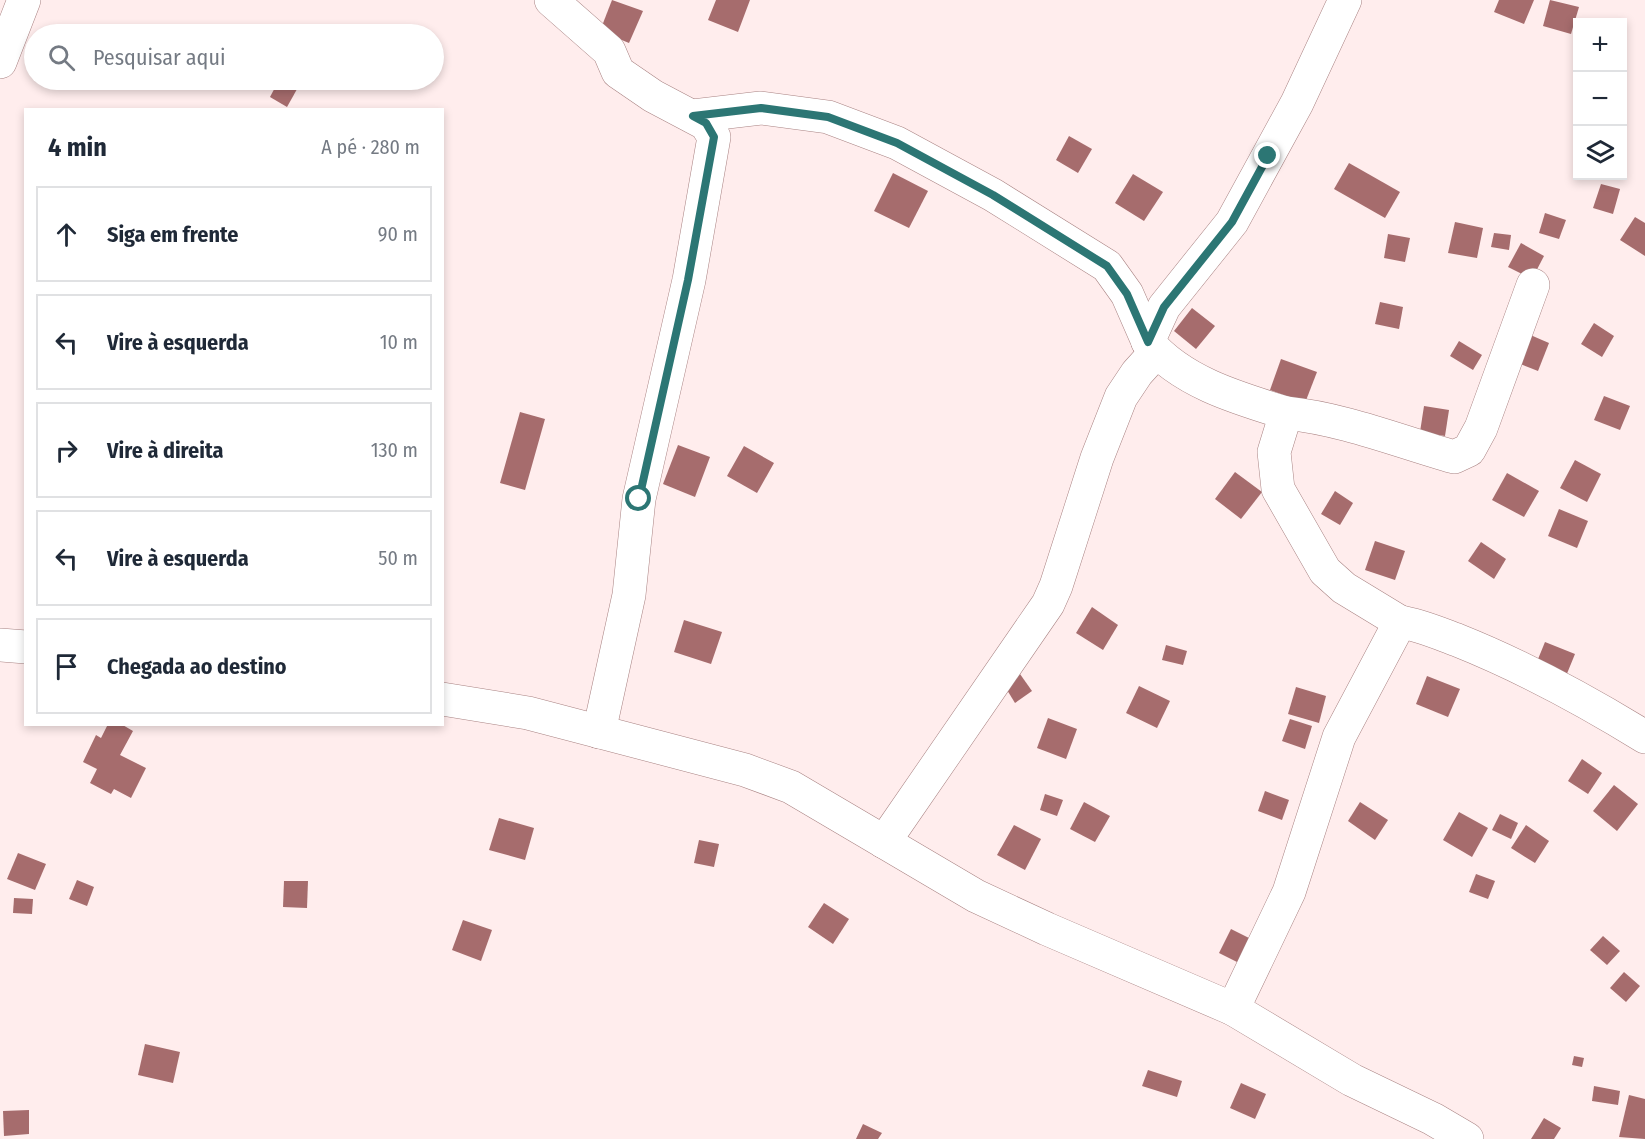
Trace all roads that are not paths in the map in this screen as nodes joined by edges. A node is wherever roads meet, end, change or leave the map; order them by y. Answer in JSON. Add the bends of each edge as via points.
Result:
{"nodes":[{"id":1,"x":24,"y":0,"type":"edge"},
{"id":2,"x":551,"y":0,"type":"edge"},
{"id":3,"x":1345,"y":0,"type":"edge"},
{"id":4,"x":0,"y":62,"type":"edge"},
{"id":5,"x":693,"y":116,"type":"junction"},
{"id":6,"x":1533,"y":285,"type":"dead end"},
{"id":7,"x":1152,"y":347,"type":"junction"},
{"id":8,"x":1286,"y":413,"type":"junction"},
{"id":9,"x":1400,"y":622,"type":"junction"},
{"id":10,"x":0,"y":645,"type":"edge"},
{"id":11,"x":24,"y":647,"type":"edge"},
{"id":12,"x":444,"y":699,"type":"edge"},
{"id":13,"x":599,"y":732,"type":"junction"},
{"id":14,"x":1645,"y":737,"type":"edge"},
{"id":15,"x":884,"y":842,"type":"junction"},
{"id":16,"x":1233,"y":1009,"type":"junction"},
{"id":17,"x":1467,"y":1139,"type":"edge"}],
"edges":[{"from":1,"to":4,"type":"street"},
{"from":2,"to":5,"type":"street","via":[[609,51],[618,72]]},
{"from":3,"to":7,"type":"street","via":[[1297,103],[1232,222],[1164,307]]},
{"from":5,"to":7,"type":"street","via":[[761,108],[828,117],[897,143],[993,195],[1107,266],[1127,294]]},
{"from":5,"to":13,"type":"street","via":[[706,123],[714,137],[688,280],[639,499],[629,594]]},
{"from":6,"to":8,"type":"street","via":[[1481,428],[1469,450],[1454,457],[1378,433]]},
{"from":7,"to":8,"type":"street","via":[[1205,384]]},
{"from":7,"to":15,"type":"street","via":[[1121,397],[1047,604]]},
{"from":8,"to":9,"type":"street","via":[[1274,452],[1278,489],[1324,571]]},
{"from":9,"to":14,"type":"street","via":[[1488,652]]},
{"from":9,"to":16,"type":"street","via":[[1340,737],[1289,891]]},
{"from":10,"to":11,"type":"street"},
{"from":12,"to":13,"type":"street","via":[[528,713]]},
{"from":13,"to":15,"type":"street","via":[[754,773],[791,788]]},
{"from":15,"to":16,"type":"street","via":[[976,896]]},
{"from":16,"to":17,"type":"street","via":[[1352,1080]]}]}
